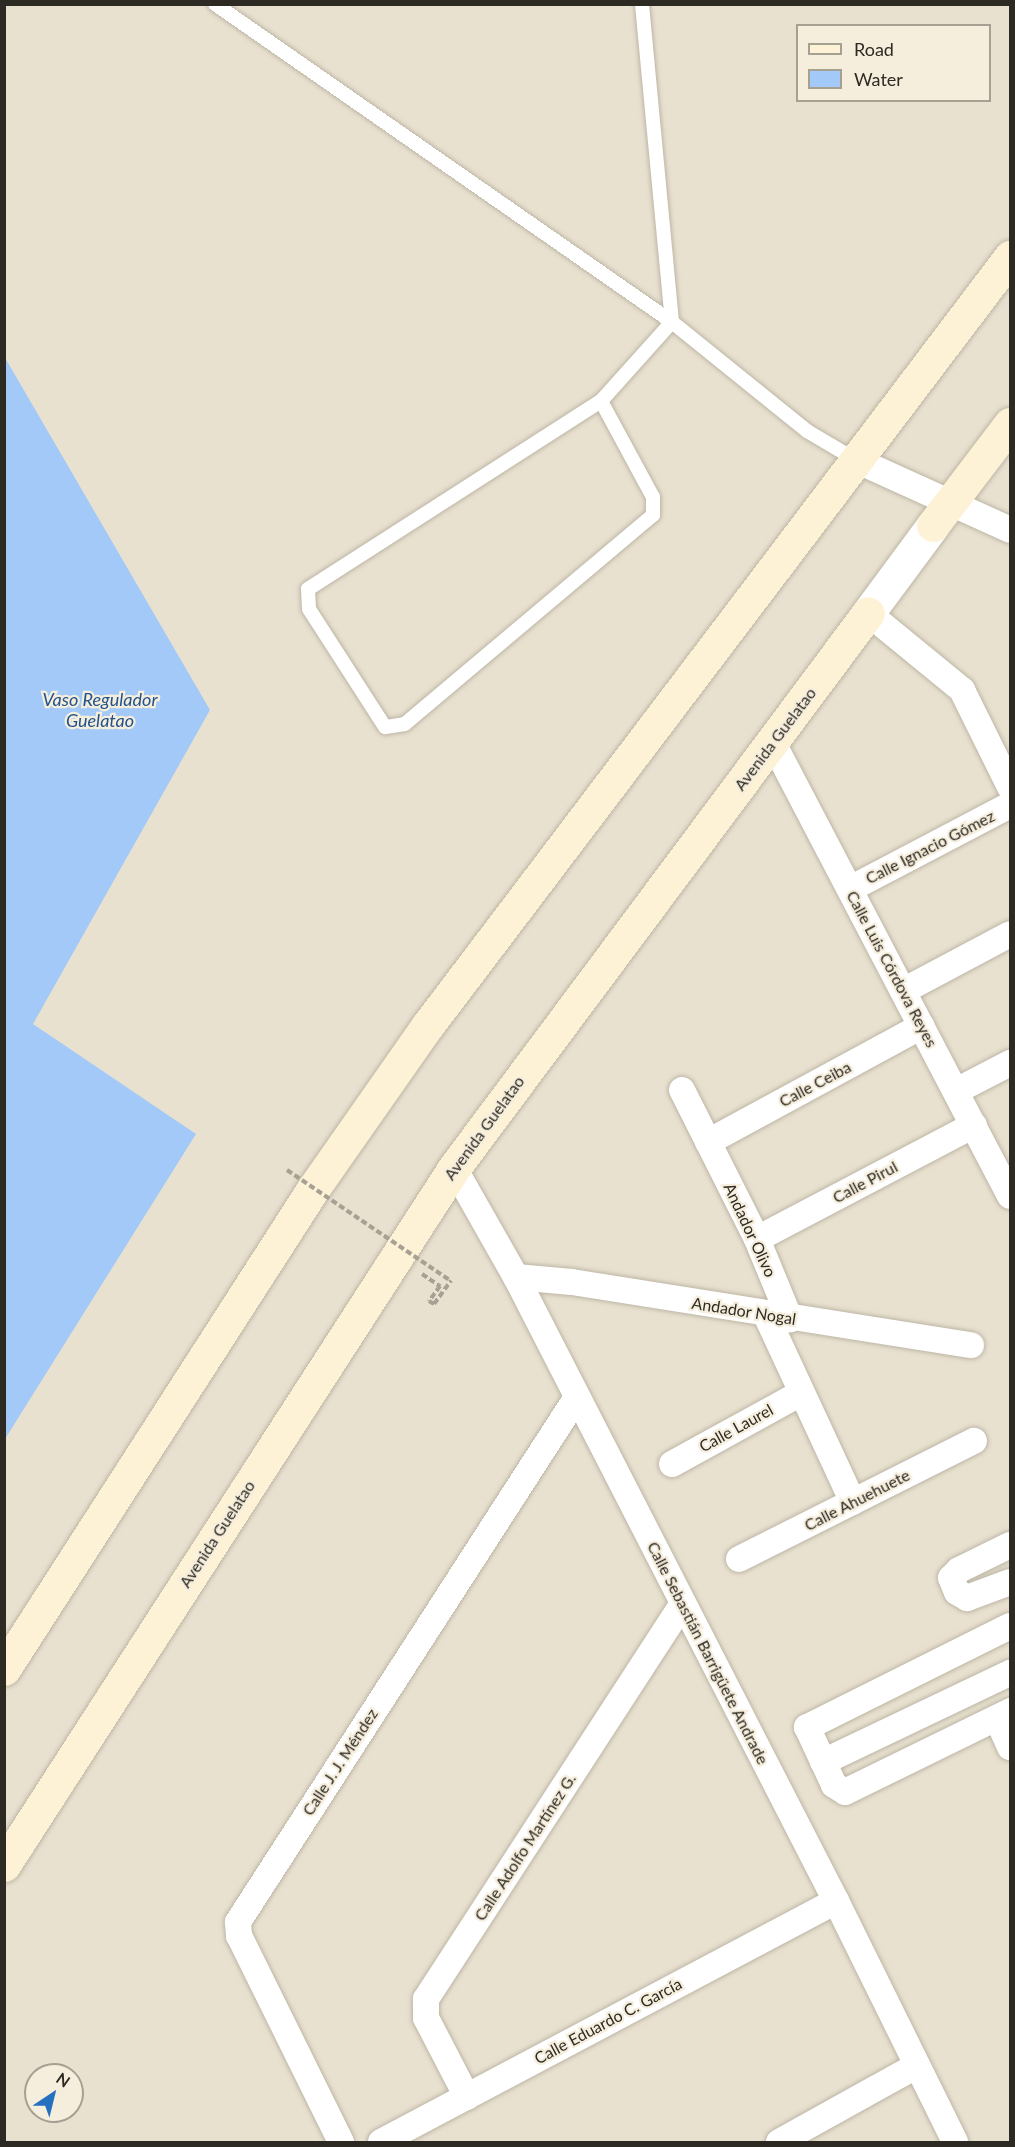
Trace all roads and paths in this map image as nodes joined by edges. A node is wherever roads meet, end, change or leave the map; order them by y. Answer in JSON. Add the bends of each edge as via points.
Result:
{"nodes":[{"id":1,"x":215,"y":4,"type":"edge"},
{"id":2,"x":642,"y":4,"type":"edge"},
{"id":3,"x":1011,"y":257,"type":"edge"},
{"id":4,"x":672,"y":322,"type":"junction"},
{"id":5,"x":601,"y":401,"type":"junction"},
{"id":6,"x":1011,"y":424,"type":"edge"},
{"id":7,"x":856,"y":460,"type":"junction"},
{"id":8,"x":942,"y":513,"type":"junction"},
{"id":9,"x":1011,"y":530,"type":"edge"},
{"id":10,"x":868,"y":613,"type":"junction"},
{"id":11,"x":773,"y":743,"type":"junction"},
{"id":12,"x":1011,"y":787,"type":"edge"},
{"id":13,"x":1011,"y":805,"type":"edge"},
{"id":14,"x":850,"y":888,"type":"junction"},
{"id":15,"x":1011,"y":934,"type":"edge"},
{"id":16,"x":903,"y":992,"type":"junction"},
{"id":17,"x":922,"y":1026,"type":"junction"},
{"id":18,"x":1011,"y":1063,"type":"edge"},
{"id":19,"x":682,"y":1090,"type":"dead end"},
{"id":20,"x":958,"y":1090,"type":"junction"},
{"id":21,"x":974,"y":1125,"type":"junction"},
{"id":22,"x":708,"y":1142,"type":"junction"},
{"id":23,"x":454,"y":1168,"type":"junction"},
{"id":24,"x":287,"y":1170,"type":"dead end"},
{"id":25,"x":1011,"y":1196,"type":"edge"},
{"id":26,"x":757,"y":1239,"type":"junction"},
{"id":27,"x":516,"y":1277,"type":"junction"},
{"id":28,"x":440,"y":1286,"type":"dead end"},
{"id":29,"x":778,"y":1317,"type":"junction"},
{"id":30,"x":971,"y":1345,"type":"dead end"},
{"id":31,"x":801,"y":1393,"type":"junction"},
{"id":32,"x":577,"y":1397,"type":"junction"},
{"id":33,"x":975,"y":1441,"type":"dead end"},
{"id":34,"x":672,"y":1464,"type":"dead end"},
{"id":35,"x":853,"y":1502,"type":"junction"},
{"id":36,"x":1011,"y":1545,"type":"edge"},
{"id":37,"x":739,"y":1559,"type":"dead end"},
{"id":38,"x":1011,"y":1582,"type":"edge"},
{"id":39,"x":683,"y":1604,"type":"junction"},
{"id":40,"x":1011,"y":1626,"type":"edge"},
{"id":41,"x":968,"y":1648,"type":"junction"},
{"id":42,"x":4,"y":1669,"type":"edge"},
{"id":43,"x":1011,"y":1673,"type":"edge"},
{"id":44,"x":986,"y":1685,"type":"junction"},
{"id":45,"x":1004,"y":1715,"type":"edge"},
{"id":46,"x":1011,"y":1747,"type":"edge"},
{"id":47,"x":823,"y":1762,"type":"junction"},
{"id":48,"x":4,"y":1866,"type":"edge"},
{"id":49,"x":836,"y":1901,"type":"junction"},
{"id":50,"x":916,"y":2066,"type":"junction"},
{"id":51,"x":467,"y":2097,"type":"junction"},
{"id":52,"x":341,"y":2142,"type":"edge"},
{"id":53,"x":381,"y":2142,"type":"edge"},
{"id":54,"x":779,"y":2142,"type":"edge"},
{"id":55,"x":955,"y":2142,"type":"edge"}],
"edges":[{"from":1,"to":4,"type":"lane"},
{"from":2,"to":4,"type":"lane"},
{"from":3,"to":7,"type":"main road"},
{"from":4,"to":5,"type":"lane"},
{"from":4,"to":7,"type":"lane","via":[[807,431]]},
{"from":5,"to":5,"type":"lane","via":[[308,589],[309,609],[385,727],[405,724],[653,515],[653,497]]},
{"from":6,"to":8,"type":"main road","name":"Avenida Guelatao"},
{"from":7,"to":8,"type":"street"},
{"from":7,"to":42,"type":"main road","via":[[428,1025],[313,1190]]},
{"from":8,"to":9,"type":"street"},
{"from":8,"to":10,"type":"street","name":"Avenida Guelatao"},
{"from":10,"to":11,"type":"main road","name":"Avenida Guelatao"},
{"from":10,"to":12,"type":"street","via":[[962,690]]},
{"from":11,"to":14,"type":"street","name":"Calle Luis Córdova Reyes"},
{"from":11,"to":23,"type":"main road","name":"Avenida Guelatao"},
{"from":13,"to":14,"type":"street","name":"Calle Ignacio Gómez"},
{"from":14,"to":16,"type":"street","name":"Calle Luis Córdova Reyes"},
{"from":15,"to":16,"type":"street"},
{"from":16,"to":17,"type":"street","name":"Calle Luis Córdova Reyes"},
{"from":17,"to":20,"type":"street","name":"Calle Luis Córdova Reyes"},
{"from":17,"to":22,"type":"street","name":"Calle Ceiba"},
{"from":18,"to":20,"type":"street"},
{"from":19,"to":22,"type":"street","name":"Andador Olivo"},
{"from":20,"to":21,"type":"street","name":"Calle Luis Córdova Reyes"},
{"from":21,"to":25,"type":"street","name":"Calle Luis Córdova Reyes"},
{"from":21,"to":26,"type":"street","name":"Calle Pirul"},
{"from":22,"to":26,"type":"street","name":"Andador Olivo"},
{"from":23,"to":27,"type":"street","name":"Calle Sebastián Barrigüete Andrade"},
{"from":23,"to":48,"type":"main road","name":"Avenida Guelatao"},
{"from":24,"to":28,"type":"path","bridge":true,"via":[[451,1281],[434,1304],[429,1301]]},
{"from":26,"to":29,"type":"street","name":"Andador Olivo"},
{"from":27,"to":29,"type":"street","name":"Andador Nogal","via":[[572,1282]]},
{"from":27,"to":32,"type":"street","name":"Calle Sebastián Barrigüete Andrade"},
{"from":29,"to":30,"type":"street","name":"Andador Nogal"},
{"from":29,"to":31,"type":"street","name":"Andador Olivo"},
{"from":31,"to":34,"type":"street","name":"Calle Laurel"},
{"from":31,"to":35,"type":"street","name":"Andador Olivo"},
{"from":32,"to":39,"type":"street","name":"Calle Sebastián Barrigüete Andrade"},
{"from":32,"to":52,"type":"street","name":"Calle J. J. Méndez","via":[[238,1922],[239,1936]]},
{"from":33,"to":35,"type":"street","name":"Calle Ahuehuete"},
{"from":35,"to":37,"type":"street","name":"Calle Ahuehuete"},
{"from":36,"to":38,"type":"street","via":[[951,1578],[957,1592],[967,1598]]},
{"from":39,"to":49,"type":"street","name":"Calle Sebastián Barrigüete Andrade"},
{"from":39,"to":51,"type":"street","name":"Calle Adolfo Martínez G.","via":[[426,1999],[426,2018]]},
{"from":40,"to":41,"type":"street"},
{"from":41,"to":44,"type":"street"},
{"from":41,"to":47,"type":"street","via":[[807,1727]]},
{"from":43,"to":44,"type":"street"},
{"from":44,"to":47,"type":"street"},
{"from":45,"to":46,"type":"street"},
{"from":45,"to":47,"type":"street","via":[[845,1792],[834,1785]]},
{"from":49,"to":50,"type":"street","name":"Calle Sebastián Barrigüete Andrade"},
{"from":49,"to":51,"type":"street","name":"Calle Eduardo C. García"},
{"from":50,"to":54,"type":"street"},
{"from":50,"to":55,"type":"street","name":"Calle Sebastián Barrigüete Andrade"},
{"from":51,"to":53,"type":"street","name":"Calle Eduardo C. García"}]}
